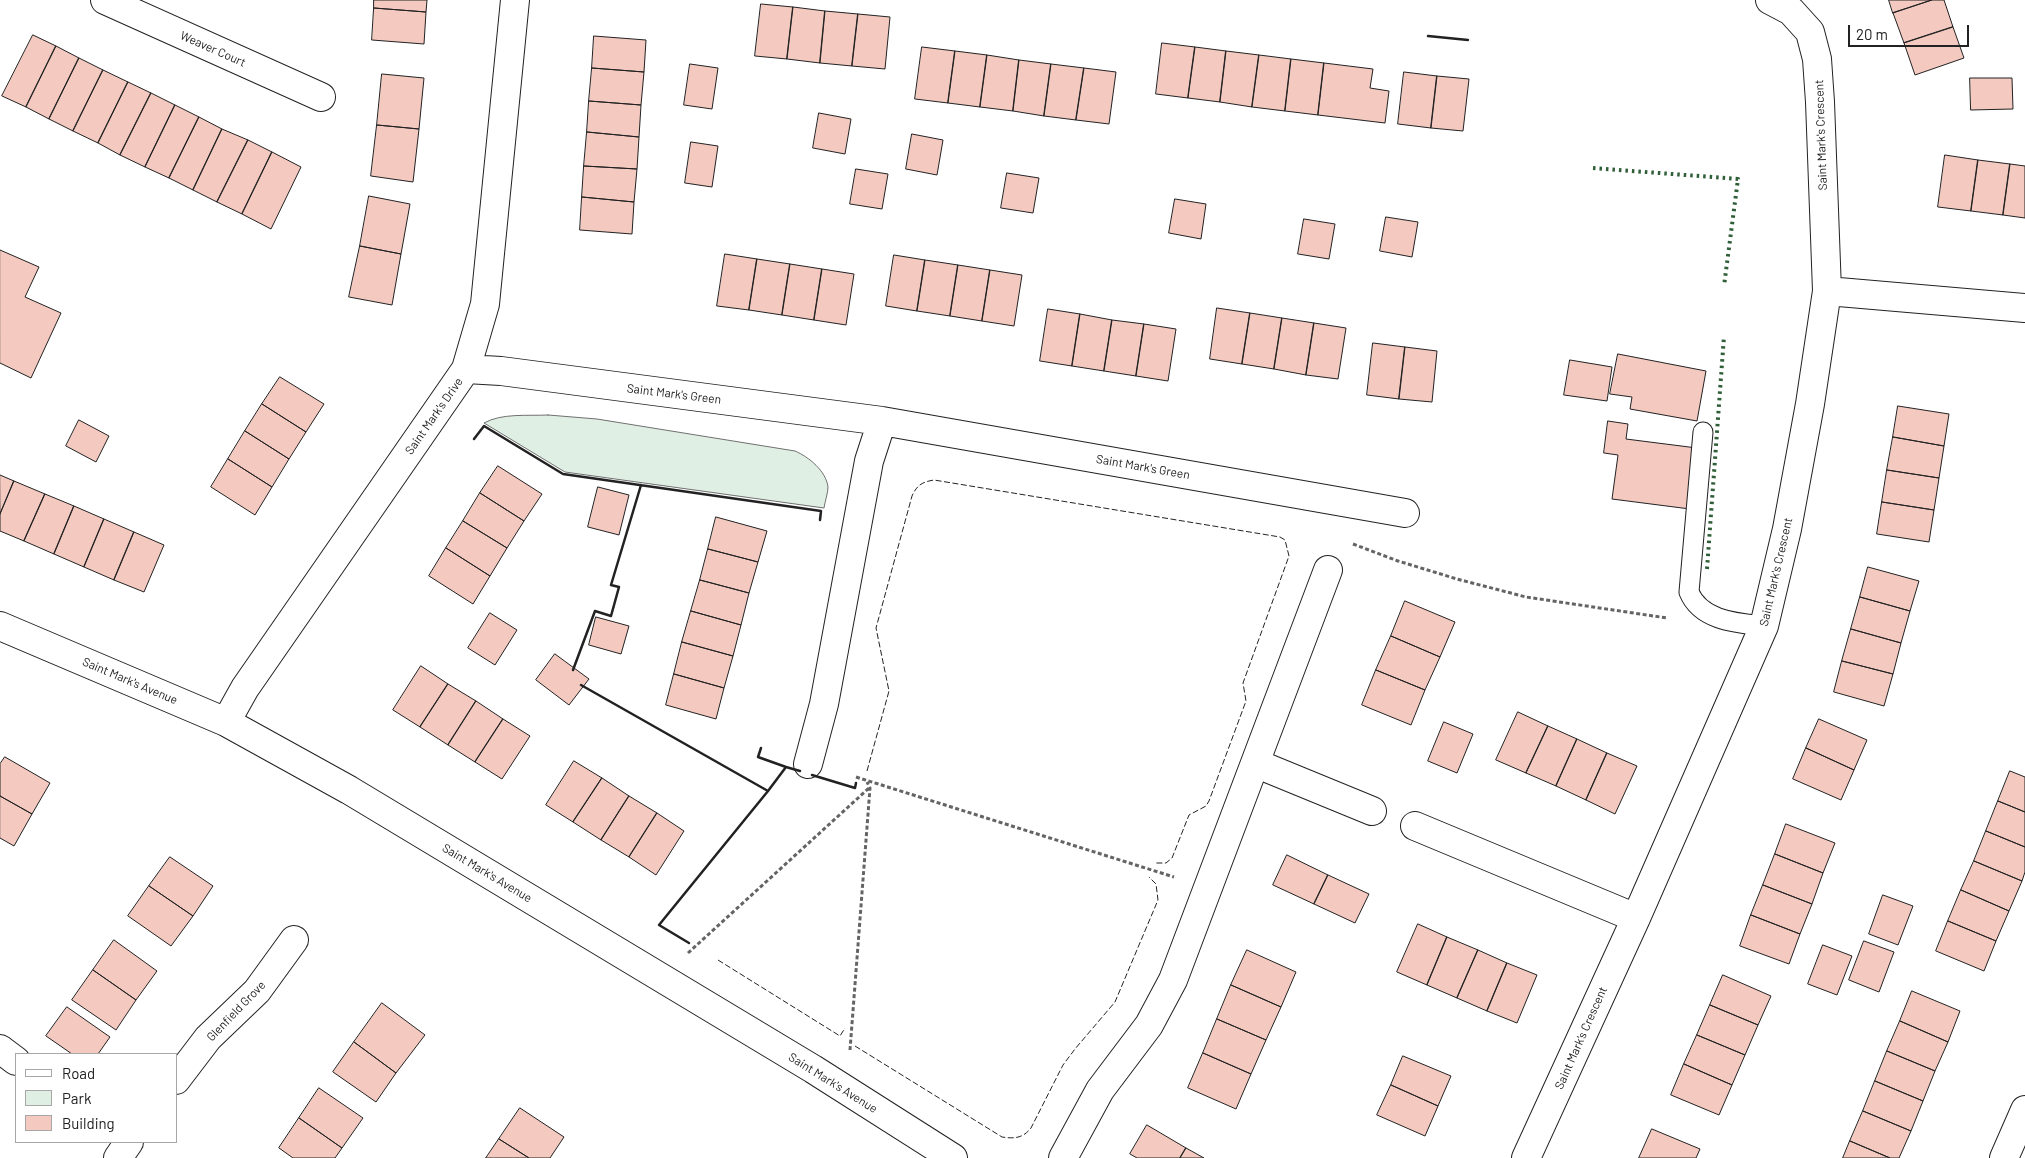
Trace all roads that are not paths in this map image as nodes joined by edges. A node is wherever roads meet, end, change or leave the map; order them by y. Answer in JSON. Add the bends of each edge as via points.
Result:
{"nodes":[{"id":1,"x":105,"y":0,"type":"edge"},
{"id":2,"x":515,"y":0,"type":"edge"},
{"id":3,"x":1770,"y":0,"type":"edge"},
{"id":4,"x":321,"y":97,"type":"dead end"},
{"id":5,"x":1827,"y":291,"type":"junction"},
{"id":6,"x":2025,"y":308,"type":"edge"},
{"id":7,"x":466,"y":369,"type":"junction"},
{"id":8,"x":882,"y":421,"type":"junction"},
{"id":9,"x":1703,"y":432,"type":"dead end"},
{"id":10,"x":1404,"y":513,"type":"dead end"},
{"id":11,"x":1328,"y":570,"type":"dead end"},
{"id":12,"x":0,"y":626,"type":"edge"},
{"id":13,"x":1764,"y":626,"type":"junction"},
{"id":14,"x":226,"y":722,"type":"junction"},
{"id":15,"x":1255,"y":763,"type":"junction"},
{"id":16,"x":808,"y":764,"type":"dead end"},
{"id":17,"x":1372,"y":811,"type":"dead end"},
{"id":18,"x":1415,"y":826,"type":"dead end"},
{"id":19,"x":1636,"y":918,"type":"junction"},
{"id":20,"x":294,"y":940,"type":"dead end"},
{"id":21,"x":0,"y":1049,"type":"edge"},
{"id":22,"x":15,"y":1060,"type":"edge"},
{"id":23,"x":178,"y":1077,"type":"edge"},
{"id":24,"x":2025,"y":1110,"type":"edge"},
{"id":25,"x":953,"y":1158,"type":"edge"},
{"id":26,"x":1063,"y":1158,"type":"edge"},
{"id":27,"x":1526,"y":1158,"type":"edge"},
{"id":28,"x":2004,"y":1158,"type":"edge"}],
"edges":[{"from":1,"to":4,"type":"street","name":"Weaver Court"},
{"from":2,"to":7,"type":"street","name":"Saint Mark's Drive","via":[[485,304]]},
{"from":3,"to":5,"type":"street","name":"Saint Mark's Crescent","via":[[1791,11],[1810,32],[1817,59]]},
{"from":5,"to":6,"type":"street"},
{"from":5,"to":13,"type":"street","name":"Saint Mark's Crescent","via":[[1791,510]]},
{"from":7,"to":8,"type":"street","name":"Saint Mark's Green"},
{"from":7,"to":14,"type":"street","name":"Saint Mark's Drive","via":[[245,688]]},
{"from":8,"to":10,"type":"street","name":"Saint Mark's Green"},
{"from":8,"to":16,"type":"street","via":[[869,461],[824,704]]},
{"from":9,"to":13,"type":"lane","via":[[1689,592],[1693,602],[1704,612],[1730,622]]},
{"from":11,"to":15,"type":"street"},
{"from":12,"to":14,"type":"street","name":"Saint Mark's Avenue"},
{"from":13,"to":19,"type":"street","name":"Saint Mark's Crescent"},
{"from":14,"to":25,"type":"street","name":"Saint Mark's Avenue","via":[[349,790],[813,1069]]},
{"from":15,"to":17,"type":"street"},
{"from":15,"to":26,"type":"street","via":[[1162,1004],[1100,1090]]},
{"from":18,"to":19,"type":"street"},
{"from":19,"to":27,"type":"street","name":"Saint Mark's Crescent"},
{"from":20,"to":23,"type":"street","name":"Glenfield Grove","via":[[257,991],[208,1038]]},
{"from":21,"to":22,"type":"street"},
{"from":24,"to":28,"type":"street"}]}
